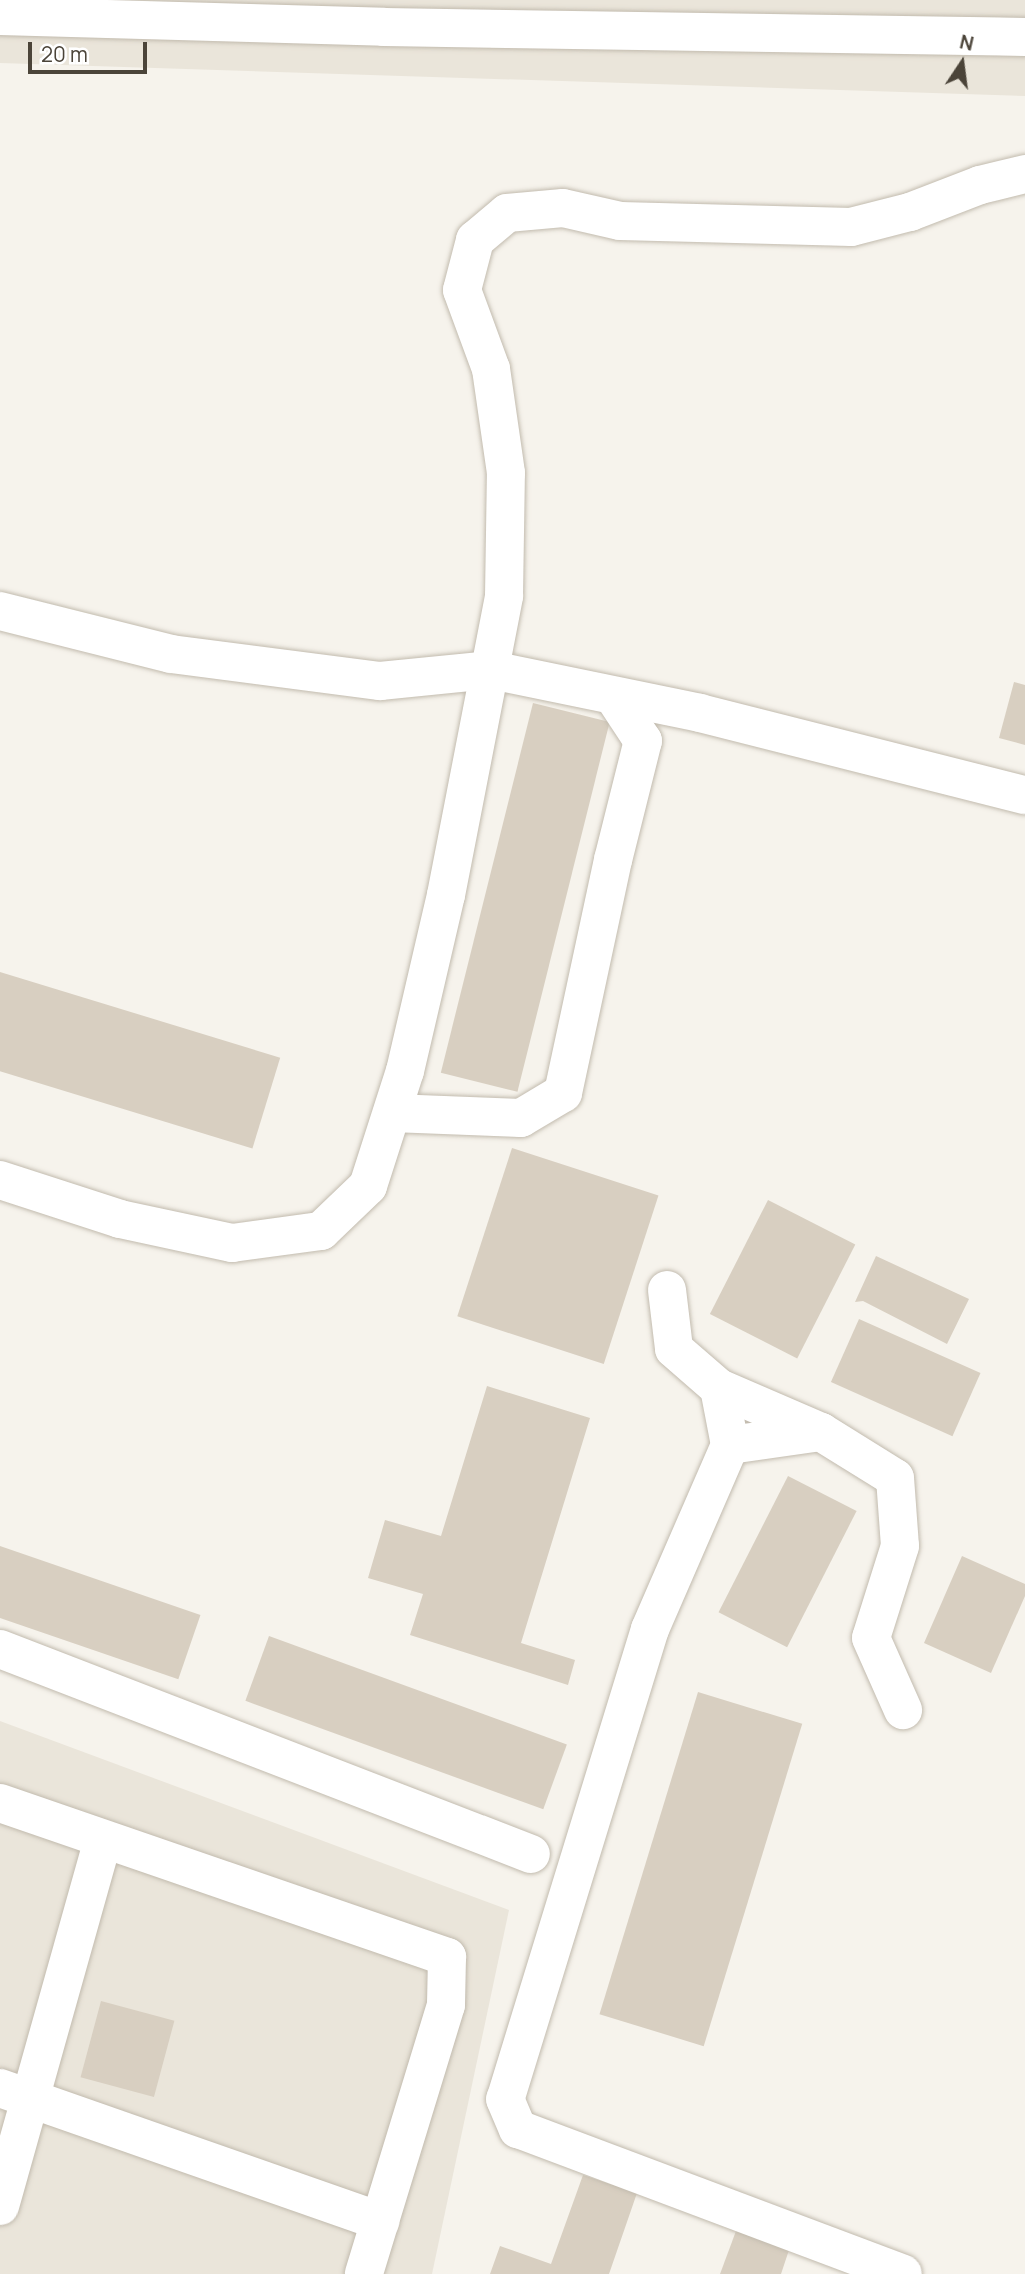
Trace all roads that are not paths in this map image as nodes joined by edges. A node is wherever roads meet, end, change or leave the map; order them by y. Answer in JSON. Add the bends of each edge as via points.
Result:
{"nodes":[{"id":1,"x":378,"y":14,"type":"edge"},
{"id":2,"x":0,"y":16,"type":"edge"},
{"id":3,"x":1025,"y":37,"type":"edge"},
{"id":4,"x":1025,"y":174,"type":"edge"},
{"id":5,"x":0,"y":611,"type":"edge"},
{"id":6,"x":491,"y":670,"type":"junction"},
{"id":7,"x":614,"y":697,"type":"junction"},
{"id":8,"x":699,"y":713,"type":"junction"},
{"id":9,"x":643,"y":741,"type":"junction"},
{"id":10,"x":1025,"y":796,"type":"edge"},
{"id":11,"x":392,"y":1113,"type":"junction"},
{"id":12,"x":0,"y":1180,"type":"edge"},
{"id":13,"x":667,"y":1290,"type":"dead end"},
{"id":14,"x":719,"y":1388,"type":"junction"},
{"id":15,"x":821,"y":1432,"type":"junction"},
{"id":16,"x":730,"y":1445,"type":"junction"},
{"id":17,"x":0,"y":1649,"type":"edge"},
{"id":18,"x":902,"y":1710,"type":"dead end"},
{"id":19,"x":0,"y":1803,"type":"edge"},
{"id":20,"x":587,"y":1835,"type":"junction"},
{"id":21,"x":103,"y":1840,"type":"junction"},
{"id":22,"x":531,"y":1854,"type":"junction"},
{"id":23,"x":568,"y":1897,"type":"junction"},
{"id":24,"x":15,"y":2093,"type":"edge"},
{"id":25,"x":0,"y":2206,"type":"edge"},
{"id":26,"x":380,"y":2221,"type":"junction"},
{"id":27,"x":364,"y":2274,"type":"edge"},
{"id":28,"x":903,"y":2274,"type":"edge"}],
"edges":[{"from":1,"to":2,"type":"street"},
{"from":1,"to":3,"type":"street"},
{"from":4,"to":6,"type":"street","via":[[851,227],[620,221],[563,208],[507,213],[475,240],[462,290],[491,369],[506,473],[504,596]]},
{"from":5,"to":6,"type":"street","via":[[171,654],[380,681]]},
{"from":6,"to":7,"type":"street"},
{"from":6,"to":11,"type":"street","via":[[446,895]]},
{"from":7,"to":8,"type":"street"},
{"from":7,"to":9,"type":"street"},
{"from":8,"to":9,"type":"street"},
{"from":8,"to":10,"type":"street"},
{"from":9,"to":11,"type":"street","via":[[563,1093],[521,1118]]},
{"from":11,"to":12,"type":"street","via":[[368,1186],[321,1231],[232,1244],[120,1219]]},
{"from":13,"to":14,"type":"street","via":[[674,1349]]},
{"from":14,"to":15,"type":"street"},
{"from":14,"to":16,"type":"street"},
{"from":15,"to":16,"type":"street"},
{"from":15,"to":18,"type":"street","via":[[895,1478],[900,1546],[871,1639]]},
{"from":16,"to":20,"type":"street","via":[[650,1629]]},
{"from":17,"to":22,"type":"street"},
{"from":19,"to":21,"type":"street"},
{"from":20,"to":22,"type":"street"},
{"from":20,"to":23,"type":"street"},
{"from":21,"to":24,"type":"street"},
{"from":21,"to":26,"type":"street","via":[[447,1957],[446,2005]]},
{"from":22,"to":23,"type":"street"},
{"from":23,"to":28,"type":"street","via":[[505,2099],[518,2129]]},
{"from":24,"to":25,"type":"street"},
{"from":24,"to":26,"type":"street"},
{"from":26,"to":27,"type":"street"}]}
